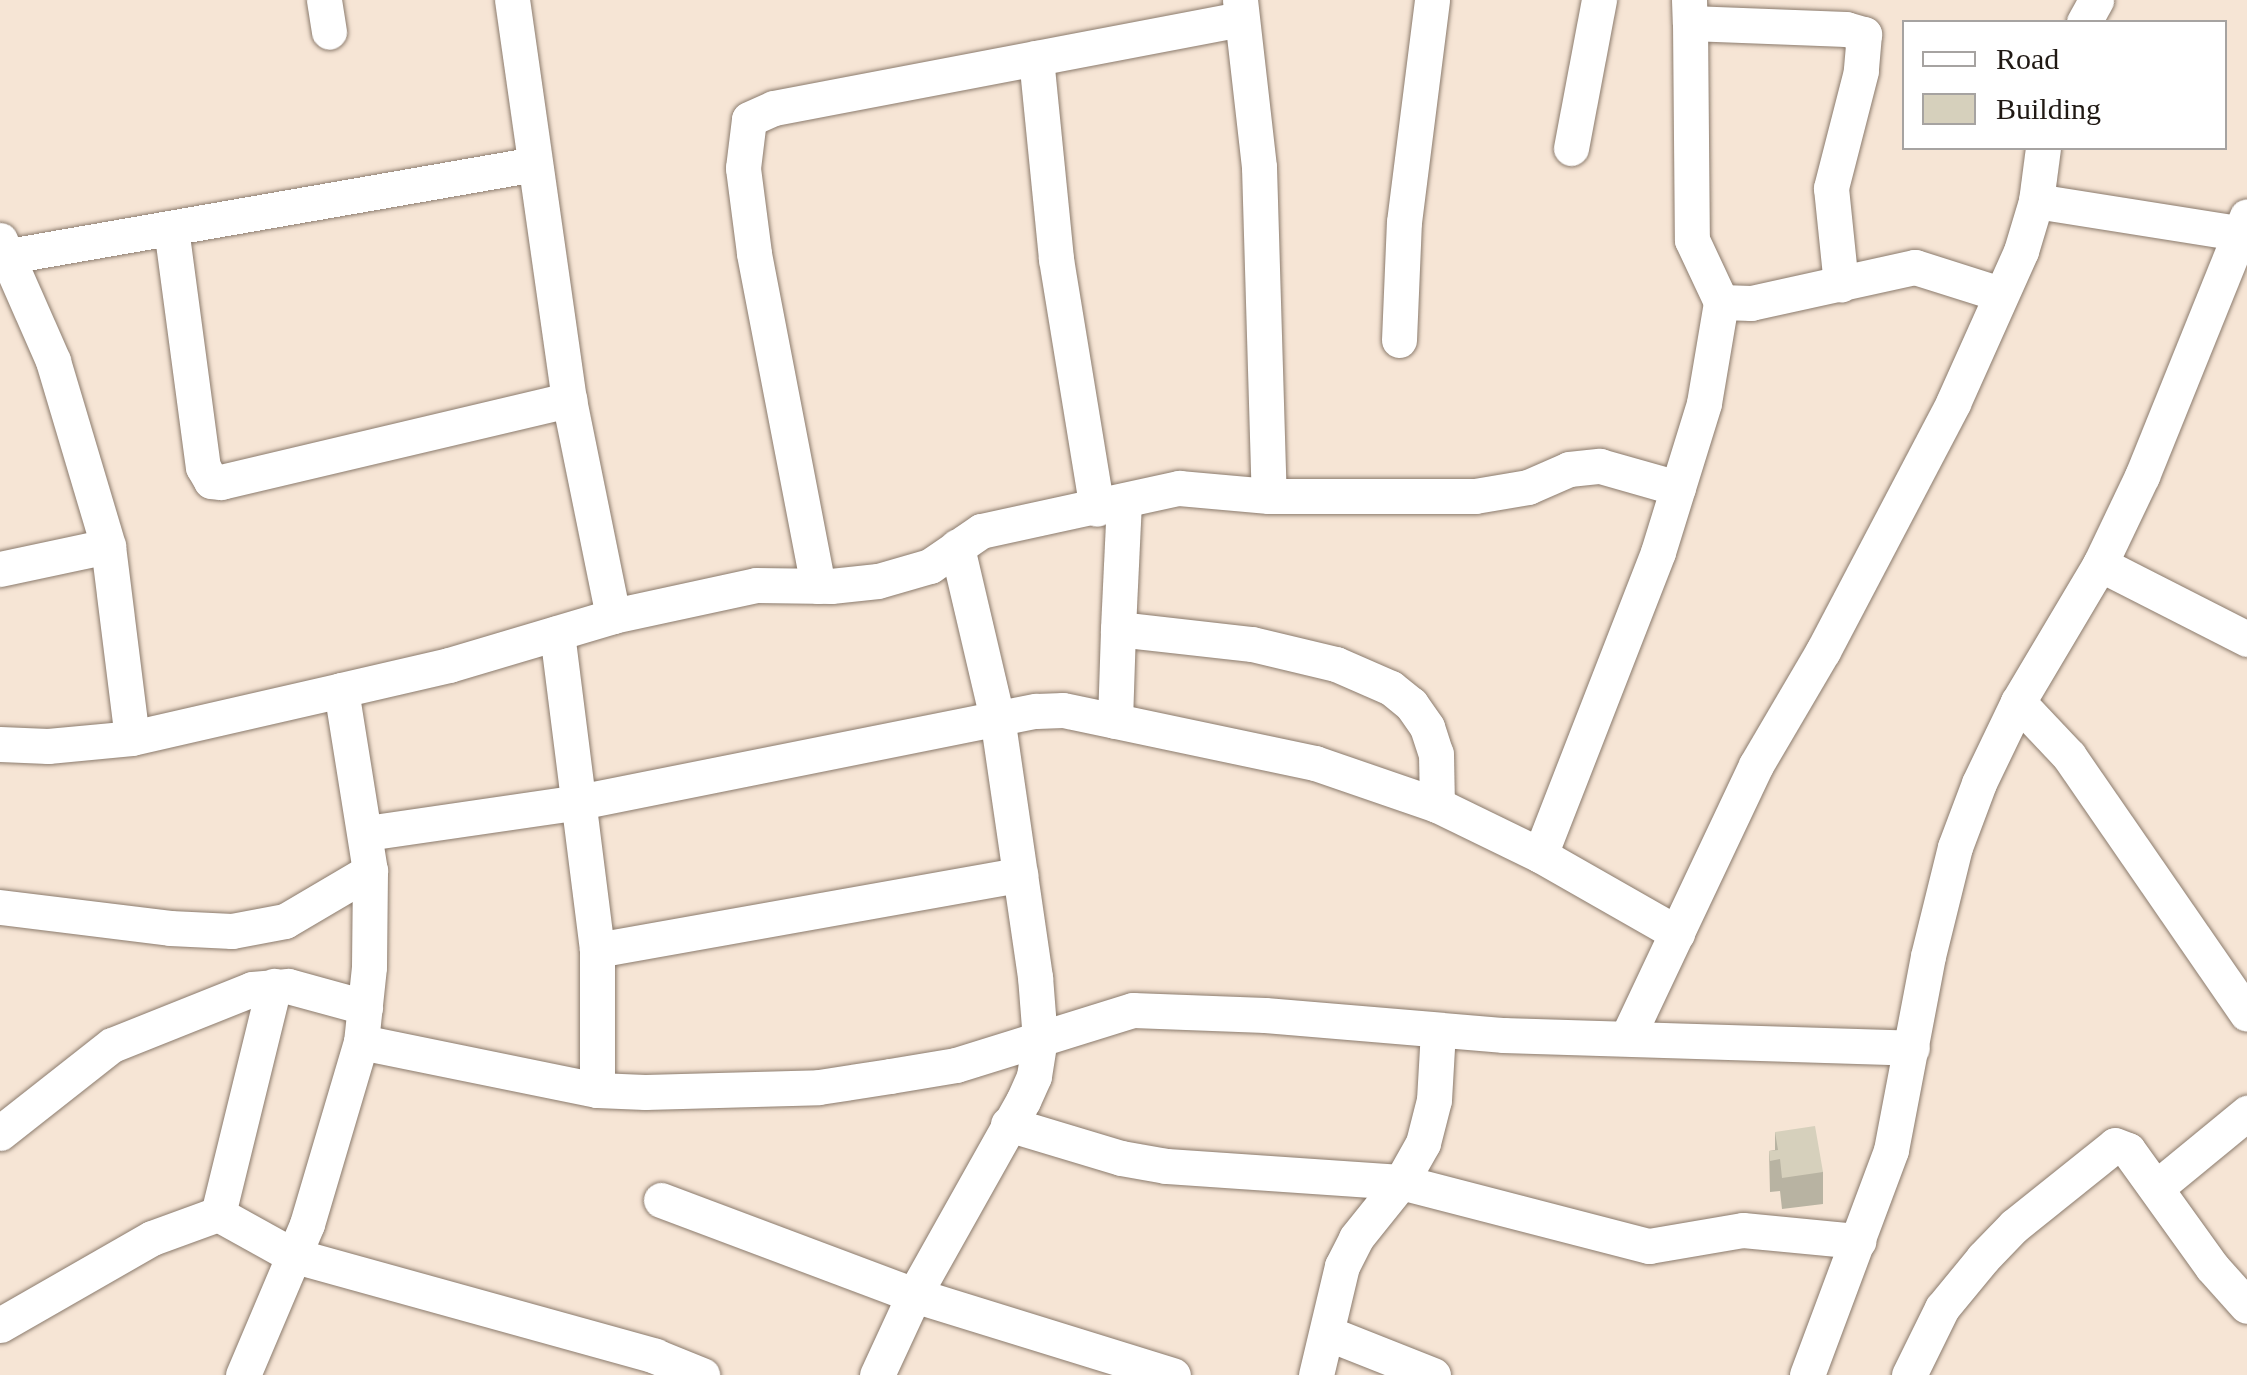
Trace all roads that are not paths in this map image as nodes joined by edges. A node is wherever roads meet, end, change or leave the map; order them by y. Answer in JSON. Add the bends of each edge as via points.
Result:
{"nodes":[{"id":1,"x":512,"y":0,"type":"edge"},
{"id":2,"x":1432,"y":0,"type":"edge"},
{"id":3,"x":1599,"y":0,"type":"edge"},
{"id":4,"x":1241,"y":9,"type":"edge"},
{"id":5,"x":1690,"y":12,"type":"edge"},
{"id":6,"x":1036,"y":58,"type":"junction"},
{"id":7,"x":1571,"y":148,"type":"dead end"},
{"id":8,"x":2043,"y":150,"type":"edge"},
{"id":9,"x":535,"y":164,"type":"junction"},
{"id":10,"x":2036,"y":202,"type":"junction"},
{"id":11,"x":2243,"y":225,"type":"edge"},
{"id":12,"x":171,"y":228,"type":"junction"},
{"id":13,"x":4,"y":248,"type":"edge"},
{"id":14,"x":1840,"y":284,"type":"junction"},
{"id":15,"x":2000,"y":294,"type":"junction"},
{"id":16,"x":1720,"y":302,"type":"junction"},
{"id":17,"x":1399,"y":340,"type":"dead end"},
{"id":18,"x":569,"y":400,"type":"junction"},
{"id":19,"x":1678,"y":488,"type":"junction"},
{"id":20,"x":1268,"y":496,"type":"junction"},
{"id":21,"x":1111,"y":505,"type":"junction"},
{"id":22,"x":108,"y":546,"type":"junction"},
{"id":23,"x":958,"y":547,"type":"junction"},
{"id":24,"x":2100,"y":564,"type":"junction"},
{"id":25,"x":0,"y":569,"type":"edge"},
{"id":26,"x":818,"y":586,"type":"junction"},
{"id":27,"x":614,"y":616,"type":"junction"},
{"id":28,"x":1118,"y":629,"type":"junction"},
{"id":29,"x":557,"y":633,"type":"junction"},
{"id":30,"x":2247,"y":639,"type":"edge"},
{"id":31,"x":340,"y":690,"type":"junction"},
{"id":32,"x":2018,"y":702,"type":"junction"},
{"id":33,"x":997,"y":718,"type":"junction"},
{"id":34,"x":1115,"y":721,"type":"junction"},
{"id":35,"x":132,"y":738,"type":"junction"},
{"id":36,"x":0,"y":744,"type":"edge"},
{"id":37,"x":579,"y":802,"type":"junction"},
{"id":38,"x":1437,"y":806,"type":"junction"},
{"id":39,"x":367,"y":833,"type":"junction"},
{"id":40,"x":1540,"y":855,"type":"junction"},
{"id":41,"x":370,"y":871,"type":"junction"},
{"id":42,"x":1020,"y":875,"type":"junction"},
{"id":43,"x":0,"y":908,"type":"edge"},
{"id":44,"x":1677,"y":933,"type":"junction"},
{"id":45,"x":596,"y":950,"type":"junction"},
{"id":46,"x":274,"y":986,"type":"junction"},
{"id":47,"x":365,"y":1007,"type":"junction"},
{"id":48,"x":2247,"y":1014,"type":"edge"},
{"id":49,"x":1438,"y":1032,"type":"junction"},
{"id":50,"x":1627,"y":1038,"type":"junction"},
{"id":51,"x":1040,"y":1040,"type":"junction"},
{"id":52,"x":361,"y":1042,"type":"junction"},
{"id":53,"x":1912,"y":1048,"type":"junction"},
{"id":54,"x":597,"y":1090,"type":"junction"},
{"id":55,"x":2247,"y":1112,"type":"edge"},
{"id":56,"x":1008,"y":1124,"type":"junction"},
{"id":57,"x":0,"y":1132,"type":"edge"},
{"id":58,"x":1402,"y":1182,"type":"junction"},
{"id":59,"x":2158,"y":1187,"type":"junction"},
{"id":60,"x":661,"y":1200,"type":"dead end"},
{"id":61,"x":218,"y":1214,"type":"junction"},
{"id":62,"x":1858,"y":1241,"type":"junction"},
{"id":63,"x":292,"y":1255,"type":"junction"},
{"id":64,"x":914,"y":1295,"type":"junction"},
{"id":65,"x":2247,"y":1306,"type":"edge"},
{"id":66,"x":0,"y":1324,"type":"edge"},
{"id":67,"x":1327,"y":1333,"type":"junction"},
{"id":68,"x":253,"y":1373,"type":"edge"},
{"id":69,"x":702,"y":1375,"type":"edge"},
{"id":70,"x":877,"y":1375,"type":"edge"},
{"id":71,"x":1173,"y":1375,"type":"edge"},
{"id":72,"x":1316,"y":1375,"type":"edge"},
{"id":73,"x":1434,"y":1375,"type":"edge"},
{"id":74,"x":1806,"y":1375,"type":"edge"},
{"id":75,"x":1909,"y":1375,"type":"edge"}],
"edges":[{"from":1,"to":9,"type":"street"},
{"from":2,"to":17,"type":"street","via":[[1404,222]]},
{"from":3,"to":7,"type":"street"},
{"from":4,"to":6,"type":"street"},
{"from":4,"to":20,"type":"street","via":[[1259,167]]},
{"from":5,"to":14,"type":"street","via":[[1864,34],[1831,188]]},
{"from":5,"to":16,"type":"street","via":[[1692,240]]},
{"from":6,"to":21,"type":"street","via":[[1054,244]]},
{"from":6,"to":26,"type":"street","via":[[774,108],[754,114],[746,126],[743,168],[754,253]]},
{"from":8,"to":10,"type":"street"},
{"from":9,"to":12,"type":"street"},
{"from":9,"to":18,"type":"street"},
{"from":10,"to":11,"type":"street"},
{"from":10,"to":15,"type":"street"},
{"from":11,"to":24,"type":"street","via":[[2171,410]]},
{"from":12,"to":13,"type":"street"},
{"from":12,"to":18,"type":"street","via":[[204,472],[215,482]]},
{"from":13,"to":22,"type":"street","via":[[53,361]]},
{"from":14,"to":15,"type":"street","via":[[1915,266]]},
{"from":14,"to":16,"type":"street"},
{"from":15,"to":44,"type":"street","via":[[1953,404],[1756,765]]},
{"from":16,"to":19,"type":"street","via":[[1704,402]]},
{"from":18,"to":27,"type":"street"},
{"from":19,"to":20,"type":"street","via":[[1600,466],[1476,496]]},
{"from":19,"to":40,"type":"street","via":[[1637,612]]},
{"from":20,"to":21,"type":"street","via":[[1190,487]]},
{"from":21,"to":23,"type":"street","via":[[982,530]]},
{"from":21,"to":28,"type":"street"},
{"from":22,"to":25,"type":"street"},
{"from":22,"to":35,"type":"street"},
{"from":23,"to":26,"type":"street","via":[[919,571]]},
{"from":23,"to":33,"type":"street"},
{"from":24,"to":30,"type":"street"},
{"from":24,"to":32,"type":"street"},
{"from":26,"to":27,"type":"street","via":[[756,585]]},
{"from":27,"to":29,"type":"street"},
{"from":28,"to":34,"type":"street"},
{"from":28,"to":38,"type":"street","via":[[1252,644],[1336,664],[1390,688],[1428,727]]},
{"from":29,"to":31,"type":"street"},
{"from":29,"to":37,"type":"street"},
{"from":31,"to":35,"type":"street"},
{"from":31,"to":39,"type":"street"},
{"from":32,"to":48,"type":"street","via":[[2069,756]]},
{"from":32,"to":53,"type":"street","via":[[1955,847]]},
{"from":33,"to":34,"type":"street","via":[[1048,710]]},
{"from":33,"to":37,"type":"street"},
{"from":33,"to":42,"type":"street"},
{"from":34,"to":38,"type":"street","via":[[1315,763]]},
{"from":35,"to":36,"type":"street"},
{"from":37,"to":39,"type":"street"},
{"from":37,"to":45,"type":"street"},
{"from":38,"to":40,"type":"street"},
{"from":39,"to":41,"type":"street"},
{"from":40,"to":44,"type":"street"},
{"from":41,"to":43,"type":"street","via":[[284,921],[232,931]]},
{"from":41,"to":47,"type":"street"},
{"from":42,"to":45,"type":"street"},
{"from":42,"to":51,"type":"street"},
{"from":44,"to":50,"type":"street"},
{"from":45,"to":54,"type":"street"},
{"from":46,"to":47,"type":"street"},
{"from":46,"to":57,"type":"street","via":[[112,1045]]},
{"from":46,"to":61,"type":"street"},
{"from":47,"to":52,"type":"street"},
{"from":49,"to":50,"type":"street"},
{"from":49,"to":51,"type":"street","via":[[1133,1010]]},
{"from":49,"to":58,"type":"street","via":[[1434,1100]]},
{"from":50,"to":53,"type":"street"},
{"from":51,"to":54,"type":"street","via":[[956,1065],[819,1087]]},
{"from":51,"to":56,"type":"street","via":[[1034,1076]]},
{"from":52,"to":54,"type":"street"},
{"from":52,"to":63,"type":"street","via":[[308,1224]]},
{"from":53,"to":62,"type":"street","via":[[1891,1150]]},
{"from":55,"to":59,"type":"street"},
{"from":56,"to":58,"type":"street","via":[[1166,1166]]},
{"from":56,"to":64,"type":"street"},
{"from":58,"to":62,"type":"street","via":[[1649,1246],[1743,1230]]},
{"from":58,"to":67,"type":"street","via":[[1356,1238],[1338,1279]]},
{"from":59,"to":65,"type":"street"},
{"from":59,"to":75,"type":"street","via":[[2123,1145],[2094,1160],[1983,1258],[1942,1308]]},
{"from":60,"to":64,"type":"street"},
{"from":61,"to":63,"type":"street"},
{"from":61,"to":66,"type":"street","via":[[152,1238]]},
{"from":62,"to":74,"type":"street"},
{"from":63,"to":68,"type":"street"},
{"from":63,"to":69,"type":"street","via":[[655,1356]]},
{"from":64,"to":70,"type":"street"},
{"from":64,"to":71,"type":"street"},
{"from":67,"to":72,"type":"street"},
{"from":67,"to":73,"type":"street"}]}
